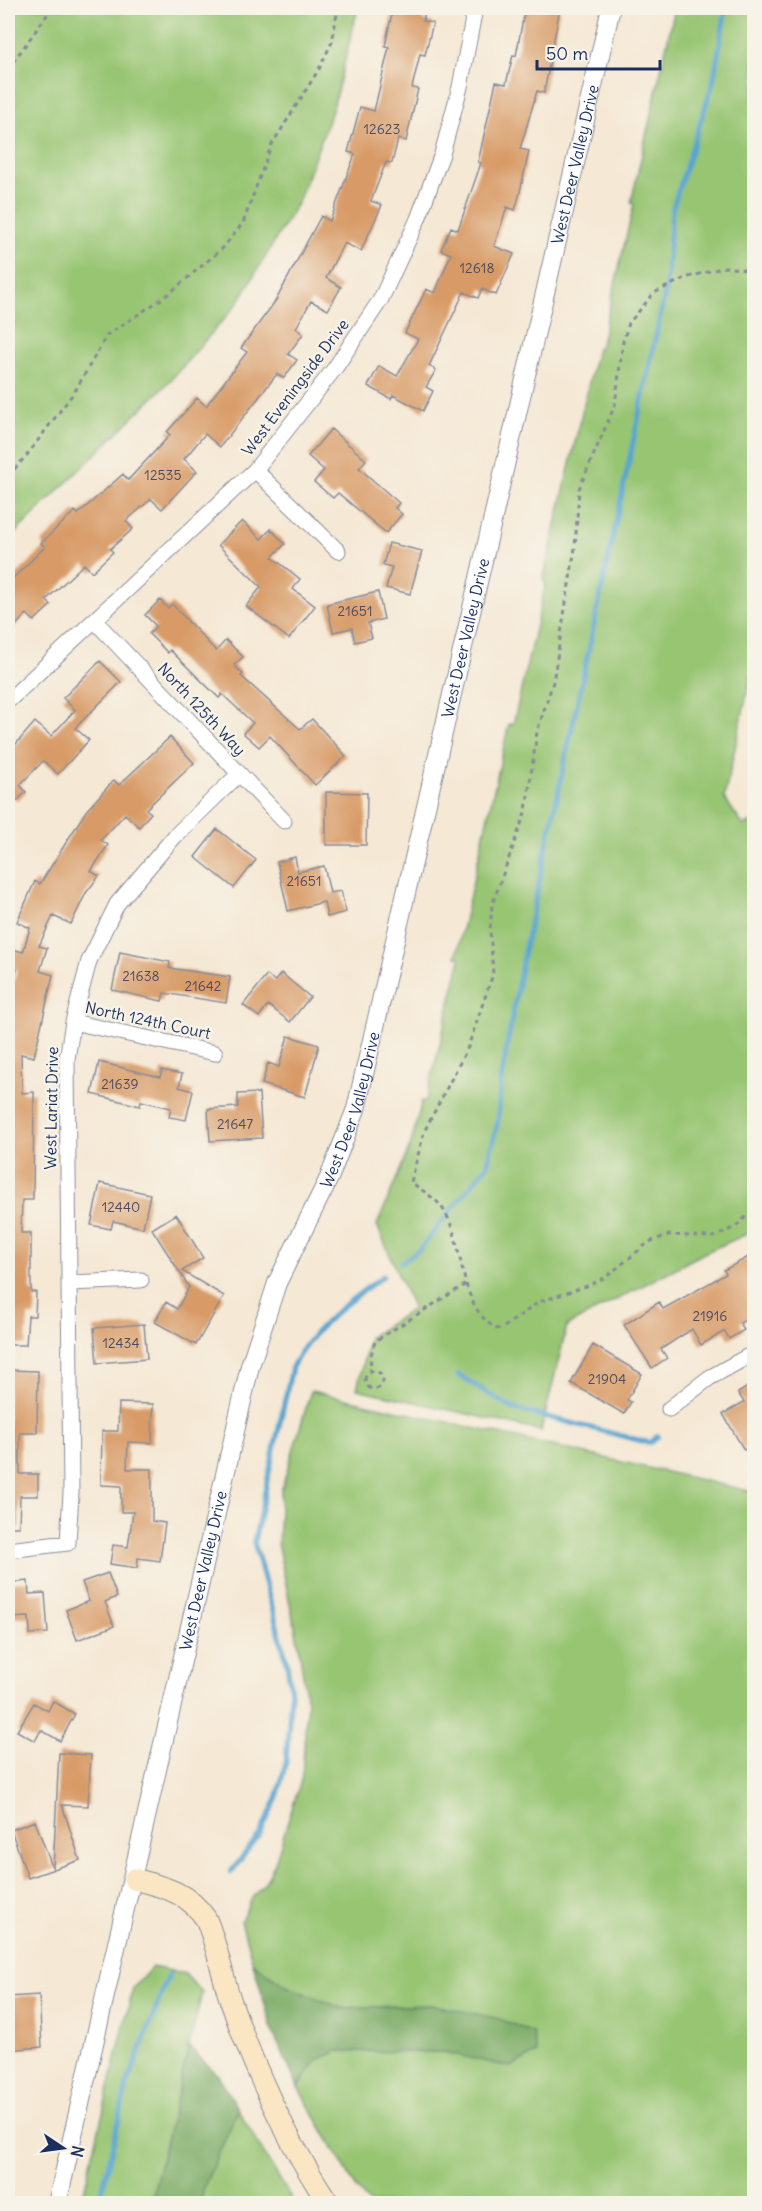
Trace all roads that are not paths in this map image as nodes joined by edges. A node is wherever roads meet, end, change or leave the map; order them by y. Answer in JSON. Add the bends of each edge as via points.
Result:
{"nodes":[{"id":1,"x":475,"y":8,"type":"edge"},
{"id":2,"x":611,"y":8,"type":"edge"},
{"id":3,"x":255,"y":470,"type":"junction"},
{"id":4,"x":338,"y":551,"type":"dead end"},
{"id":5,"x":95,"y":621,"type":"junction"},
{"id":6,"x":8,"y":701,"type":"edge"},
{"id":7,"x":239,"y":774,"type":"junction"},
{"id":8,"x":284,"y":821,"type":"dead end"},
{"id":9,"x":73,"y":1022,"type":"junction"},
{"id":10,"x":215,"y":1053,"type":"dead end"},
{"id":11,"x":141,"y":1280,"type":"dead end"},
{"id":12,"x":70,"y":1283,"type":"junction"},
{"id":13,"x":754,"y":1353,"type":"edge"},
{"id":14,"x":669,"y":1409,"type":"dead end"},
{"id":15,"x":8,"y":1550,"type":"edge"},
{"id":16,"x":134,"y":1879,"type":"junction"},
{"id":17,"x":57,"y":2204,"type":"edge"},
{"id":18,"x":330,"y":2204,"type":"edge"}],
"edges":[{"from":1,"to":3,"type":"street","name":"West Eveningside Drive","via":[[442,154],[418,219],[381,299],[335,368]]},
{"from":2,"to":16,"type":"street","name":"West Deer Valley Drive","via":[[356,1109],[329,1178],[288,1257],[263,1319]]},
{"from":3,"to":4,"type":"street"},
{"from":3,"to":5,"type":"street","name":"West Eveningside Drive"},
{"from":5,"to":6,"type":"street","name":"West Eveningside Drive"},
{"from":5,"to":7,"type":"street","name":"North 125th Way"},
{"from":7,"to":8,"type":"street","name":"North 125th Way"},
{"from":7,"to":9,"type":"street","name":"West Lariat Drive","via":[[175,836],[117,904],[89,961]]},
{"from":9,"to":10,"type":"street","name":"North 124th Court"},
{"from":9,"to":12,"type":"street","name":"West Lariat Drive","via":[[67,1059]]},
{"from":11,"to":12,"type":"street"},
{"from":12,"to":15,"type":"street","name":"West Lariat Drive","via":[[68,1543]]},
{"from":13,"to":14,"type":"street","via":[[709,1378]]},
{"from":16,"to":17,"type":"street","name":"West Deer Valley Drive"},
{"from":16,"to":18,"type":"main road","via":[[180,1893],[206,1919],[231,2000],[269,2098],[290,2141]]}]}
